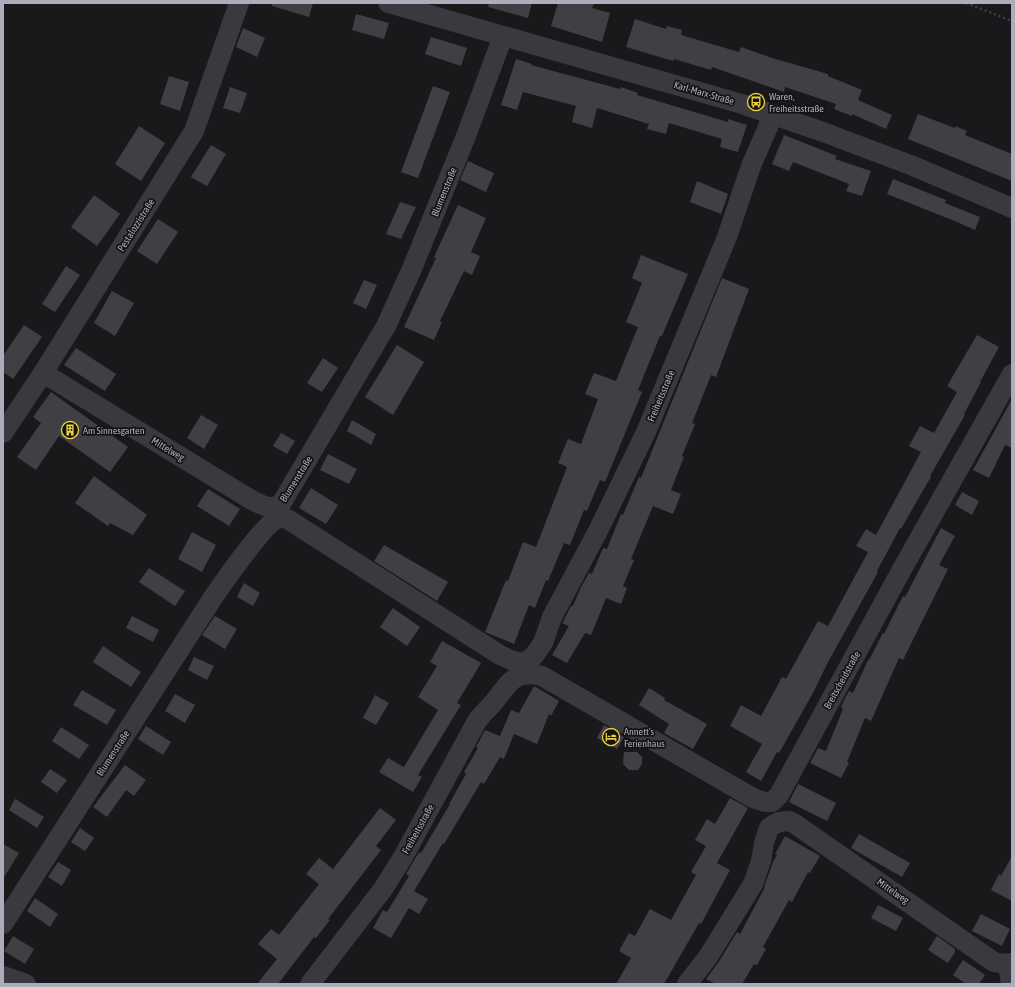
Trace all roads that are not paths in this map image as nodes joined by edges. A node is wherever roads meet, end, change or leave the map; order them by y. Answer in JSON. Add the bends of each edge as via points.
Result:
{"nodes":[{"id":1,"x":238,"y":3,"type":"edge"},
{"id":2,"x":388,"y":3,"type":"edge"},
{"id":3,"x":503,"y":36,"type":"junction"},
{"id":4,"x":772,"y":114,"type":"junction"},
{"id":5,"x":1012,"y":208,"type":"edge"},
{"id":6,"x":43,"y":373,"type":"junction"},
{"id":7,"x":1012,"y":374,"type":"edge"},
{"id":8,"x":3,"y":433,"type":"edge"},
{"id":9,"x":275,"y":513,"type":"junction"},
{"id":10,"x":521,"y":669,"type":"junction"},
{"id":11,"x":772,"y":802,"type":"junction"},
{"id":12,"x":777,"y":822,"type":"junction"},
{"id":13,"x":3,"y":924,"type":"edge"},
{"id":14,"x":1010,"y":964,"type":"edge"},
{"id":15,"x":3,"y":976,"type":"edge"},
{"id":16,"x":26,"y":984,"type":"edge"},
{"id":17,"x":310,"y":984,"type":"edge"},
{"id":18,"x":687,"y":984,"type":"edge"},
{"id":19,"x":1011,"y":984,"type":"edge"}],
"edges":[{"from":1,"to":6,"type":"street","name":"Pestalozzistraße","via":[[194,132]]},
{"from":2,"to":3,"type":"street","name":"Karl-Marx-Straße"},
{"from":3,"to":4,"type":"street","name":"Karl-Marx-Straße"},
{"from":3,"to":9,"type":"street","name":"Blumenstraße","via":[[466,136],[386,326],[284,502]]},
{"from":4,"to":5,"type":"street","name":"Karl-Marx-Straße","via":[[913,166]]},
{"from":4,"to":10,"type":"street","name":"Freiheitsstraße","via":[[724,245],[646,432],[598,531],[552,617],[543,642]]},
{"from":6,"to":8,"type":"street","name":"Pestalozzistraße"},
{"from":6,"to":9,"type":"street","name":"Mittelweg"},
{"from":7,"to":11,"type":"street","name":"Breitscheidstraße","via":[[779,795]]},
{"from":9,"to":10,"type":"street","via":[[511,660]]},
{"from":9,"to":13,"type":"street","name":"Blumenstraße","via":[[266,529],[214,596]]},
{"from":10,"to":11,"type":"street","via":[[542,676],[753,798]]},
{"from":10,"to":17,"type":"street","name":"Freiheitsstraße","via":[[477,721],[403,857],[383,888]]},
{"from":11,"to":12,"type":"street"},
{"from":12,"to":14,"type":"street","name":"Mittelweg","via":[[795,824],[994,962]]},
{"from":12,"to":18,"type":"street","via":[[768,832],[753,884],[712,952]]},
{"from":14,"to":19,"type":"street"},
{"from":15,"to":16,"type":"street"}]}
